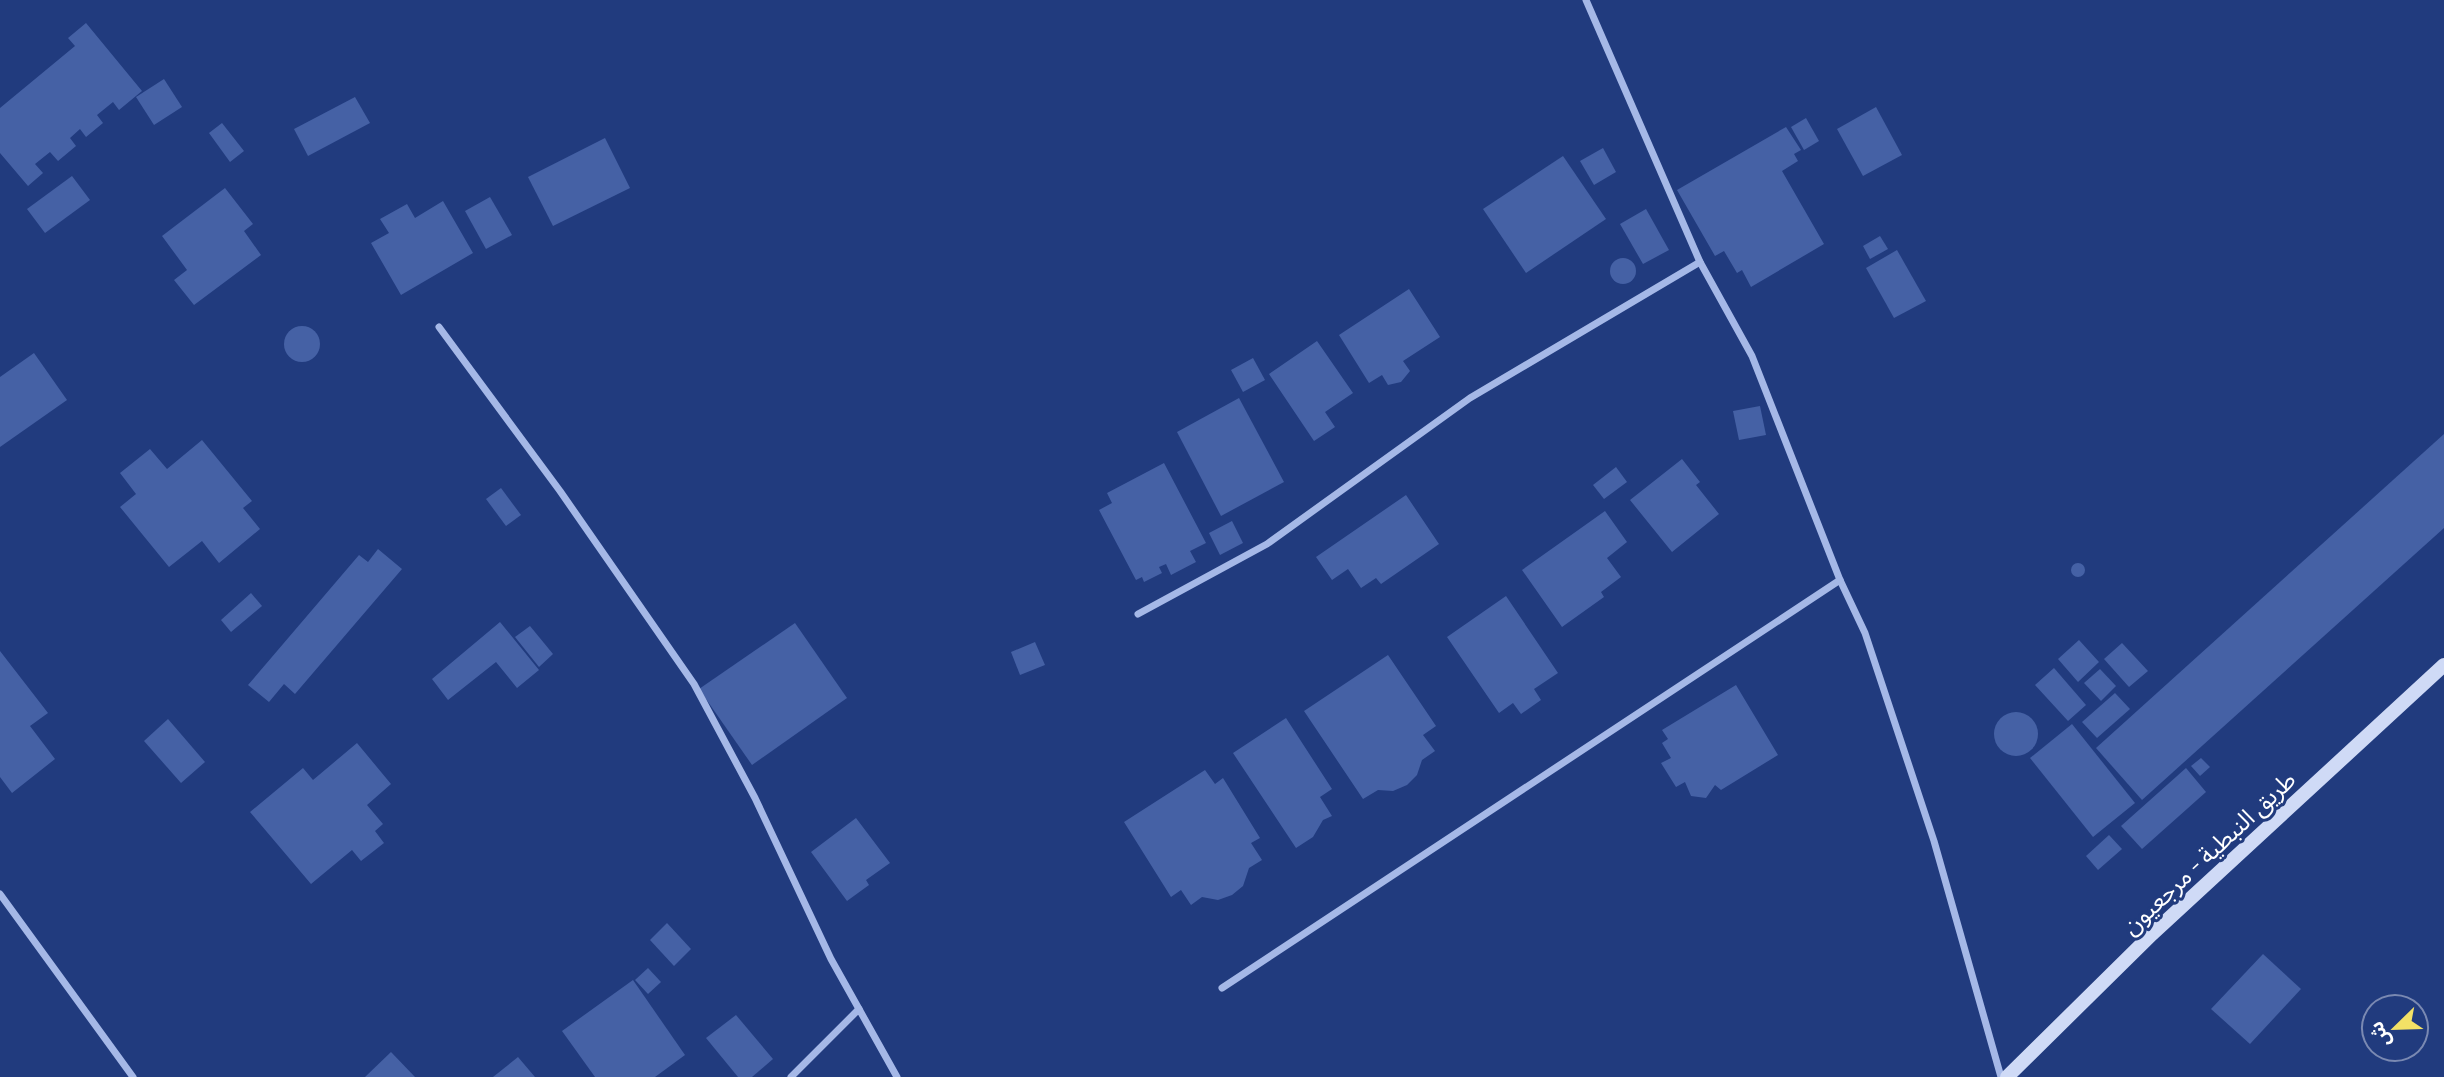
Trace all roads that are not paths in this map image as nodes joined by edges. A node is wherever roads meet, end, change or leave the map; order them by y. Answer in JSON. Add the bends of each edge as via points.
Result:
{"nodes":[{"id":1,"x":1586,"y":0,"type":"edge"},
{"id":2,"x":1700,"y":262,"type":"junction"},
{"id":3,"x":439,"y":327,"type":"dead end"},
{"id":4,"x":1840,"y":580,"type":"junction"},
{"id":5,"x":1138,"y":614,"type":"dead end"},
{"id":6,"x":2444,"y":665,"type":"edge"},
{"id":7,"x":0,"y":894,"type":"edge"},
{"id":8,"x":1222,"y":988,"type":"dead end"},
{"id":9,"x":859,"y":1009,"type":"junction"},
{"id":10,"x":133,"y":1077,"type":"edge"},
{"id":11,"x":791,"y":1077,"type":"edge"},
{"id":12,"x":897,"y":1077,"type":"edge"},
{"id":13,"x":2001,"y":1077,"type":"edge"},
{"id":14,"x":2007,"y":1077,"type":"edge"}],
"edges":[{"from":1,"to":2,"type":"street"},
{"from":2,"to":4,"type":"street","via":[[1752,356]]},
{"from":2,"to":5,"type":"street","via":[[1470,398],[1267,544]]},
{"from":3,"to":9,"type":"street","via":[[694,684]]},
{"from":4,"to":8,"type":"street"},
{"from":4,"to":13,"type":"street","via":[[1865,633],[1908,755]]},
{"from":6,"to":14,"type":"main road","name":"طريق النبطية - مرجعيون","via":[[2152,934]]},
{"from":7,"to":10,"type":"street"},
{"from":9,"to":11,"type":"street"},
{"from":9,"to":12,"type":"street"}]}
